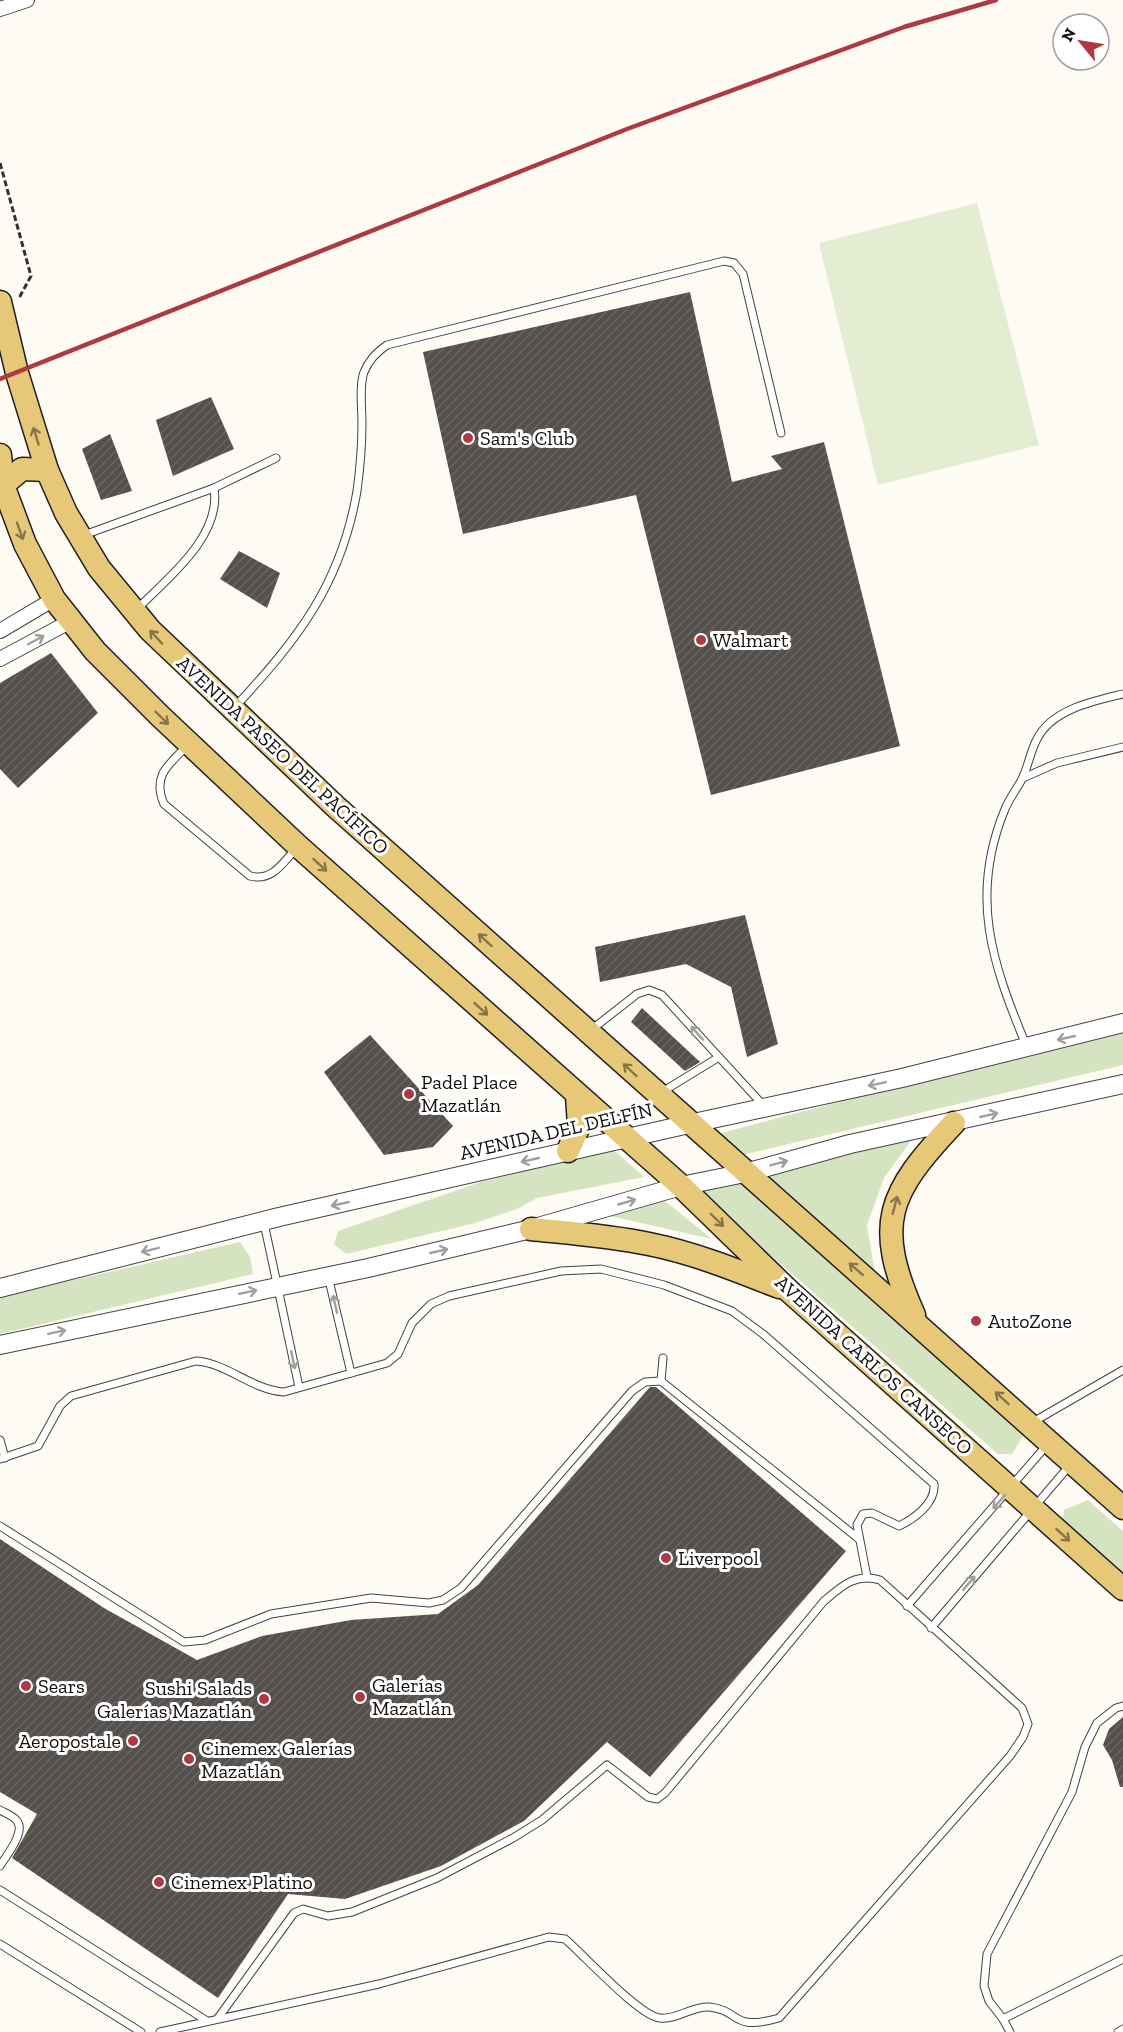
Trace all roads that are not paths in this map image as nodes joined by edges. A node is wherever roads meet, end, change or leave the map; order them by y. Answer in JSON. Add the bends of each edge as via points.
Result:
{"nodes":[{"id":1,"x":27,"y":0,"type":"edge"},
{"id":2,"x":0,"y":9,"type":"edge"},
{"id":3,"x":2,"y":313,"type":"edge"},
{"id":4,"x":781,"y":433,"type":"dead end"},
{"id":5,"x":0,"y":455,"type":"edge"},
{"id":6,"x":276,"y":458,"type":"dead end"},
{"id":7,"x":47,"y":470,"type":"junction"},
{"id":8,"x":3,"y":485,"type":"junction"},
{"id":9,"x":214,"y":488,"type":"junction"},
{"id":10,"x":80,"y":537,"type":"junction"},
{"id":11,"x":54,"y":599,"type":"junction"},
{"id":12,"x":134,"y":612,"type":"junction"},
{"id":13,"x":71,"y":621,"type":"junction"},
{"id":14,"x":0,"y":632,"type":"edge"},
{"id":15,"x":0,"y":659,"type":"edge"},
{"id":16,"x":1123,"y":694,"type":"edge"},
{"id":17,"x":234,"y":709,"type":"junction"},
{"id":18,"x":189,"y":743,"type":"junction"},
{"id":19,"x":1123,"y":747,"type":"edge"},
{"id":20,"x":1023,"y":778,"type":"junction"},
{"id":21,"x":298,"y":846,"type":"junction"},
{"id":22,"x":1123,"y":1023,"type":"edge"},
{"id":23,"x":588,"y":1033,"type":"junction"},
{"id":24,"x":1027,"y":1047,"type":"junction"},
{"id":25,"x":719,"y":1057,"type":"junction"},
{"id":26,"x":1123,"y":1084,"type":"edge"},
{"id":27,"x":577,"y":1095,"type":"junction"},
{"id":28,"x":658,"y":1095,"type":"junction"},
{"id":29,"x":765,"y":1107,"type":"junction"},
{"id":30,"x":954,"y":1123,"type":"junction"},
{"id":31,"x":689,"y":1124,"type":"junction"},
{"id":32,"x":626,"y":1139,"type":"junction"},
{"id":33,"x":568,"y":1151,"type":"junction"},
{"id":34,"x":745,"y":1173,"type":"junction"},
{"id":35,"x":681,"y":1186,"type":"junction"},
{"id":36,"x":263,"y":1221,"type":"junction"},
{"id":37,"x":531,"y":1229,"type":"junction"},
{"id":38,"x":328,"y":1276,"type":"junction"},
{"id":39,"x":277,"y":1286,"type":"junction"},
{"id":40,"x":0,"y":1288,"type":"edge"},
{"id":41,"x":789,"y":1291,"type":"junction"},
{"id":42,"x":917,"y":1321,"type":"junction"},
{"id":43,"x":0,"y":1345,"type":"edge"},
{"id":44,"x":663,"y":1358,"type":"dead end"},
{"id":45,"x":1123,"y":1370,"type":"edge"},
{"id":46,"x":351,"y":1373,"type":"junction"},
{"id":47,"x":661,"y":1381,"type":"junction"},
{"id":48,"x":299,"y":1387,"type":"junction"},
{"id":49,"x":1030,"y":1423,"type":"junction"},
{"id":50,"x":0,"y":1440,"type":"edge"},
{"id":51,"x":1050,"y":1441,"type":"junction"},
{"id":52,"x":2,"y":1458,"type":"edge"},
{"id":53,"x":1073,"y":1461,"type":"junction"},
{"id":54,"x":1012,"y":1488,"type":"junction"},
{"id":55,"x":1116,"y":1497,"type":"edge"},
{"id":56,"x":1034,"y":1508,"type":"junction"},
{"id":57,"x":0,"y":1526,"type":"edge"},
{"id":58,"x":859,"y":1539,"type":"junction"},
{"id":59,"x":867,"y":1577,"type":"junction"},
{"id":60,"x":1123,"y":1589,"type":"edge"},
{"id":61,"x":907,"y":1606,"type":"junction"},
{"id":62,"x":931,"y":1628,"type":"junction"},
{"id":63,"x":1123,"y":1706,"type":"edge"},
{"id":64,"x":0,"y":1810,"type":"edge"},
{"id":65,"x":0,"y":1866,"type":"edge"},
{"id":66,"x":0,"y":1890,"type":"edge"},
{"id":67,"x":0,"y":1944,"type":"edge"},
{"id":68,"x":1123,"y":1959,"type":"edge"},
{"id":69,"x":218,"y":2018,"type":"junction"},
{"id":70,"x":1003,"y":2019,"type":"junction"},
{"id":71,"x":207,"y":2021,"type":"junction"},
{"id":72,"x":1123,"y":2029,"type":"edge"},
{"id":73,"x":141,"y":2032,"type":"edge"},
{"id":74,"x":160,"y":2032,"type":"edge"},
{"id":75,"x":1010,"y":2032,"type":"edge"},
{"id":76,"x":1118,"y":2032,"type":"edge"}],
"edges":[{"from":1,"to":2,"type":"street"},
{"from":7,"to":3,"type":"main road","name":"AVENIDA PASEO DEL PACÍFICO","one_way":true},
{"from":4,"to":17,"type":"lane","via":[[742,274],[734,263],[724,261],[387,345],[371,357],[363,375],[357,492],[341,551],[313,614],[282,656]]},
{"from":5,"to":8,"type":"main road"},
{"from":6,"to":9,"type":"lane"},
{"from":7,"to":8,"type":"main road","via":[[22,469]]},
{"from":7,"to":10,"type":"main road","name":"AVENIDA PASEO DEL PACÍFICO"},
{"from":8,"to":11,"type":"main road","one_way":true,"via":[[25,544]]},
{"from":9,"to":10,"type":"lane"},
{"from":9,"to":12,"type":"lane","via":[[214,513],[200,541]]},
{"from":10,"to":12,"type":"main road","name":"AVENIDA PASEO DEL PACÍFICO"},
{"from":11,"to":13,"type":"main road"},
{"from":11,"to":14,"type":"street"},
{"from":17,"to":12,"type":"main road","name":"AVENIDA PASEO DEL PACÍFICO","one_way":true},
{"from":15,"to":13,"type":"street","one_way":true},
{"from":13,"to":18,"type":"main road","one_way":true,"via":[[95,651]]},
{"from":16,"to":20,"type":"lane","via":[[1057,717],[1039,735]]},
{"from":23,"to":17,"type":"main road","name":"AVENIDA PASEO DEL PACÍFICO","one_way":true,"via":[[335,806]]},
{"from":18,"to":21,"type":"main road"},
{"from":18,"to":21,"type":"lane","via":[[161,775],[158,789],[164,804],[250,876],[261,879],[272,875]]},
{"from":19,"to":20,"type":"lane","via":[[1057,763]]},
{"from":20,"to":24,"type":"lane","via":[[1005,808],[989,858],[985,900],[999,980]]},
{"from":21,"to":27,"type":"main road","one_way":true},
{"from":22,"to":24,"type":"street","name":"AVENIDA DEL DELFÍN","one_way":true},
{"from":25,"to":23,"type":"lane","one_way":true,"via":[[662,995],[649,990],[637,994]]},
{"from":28,"to":23,"type":"main road","name":"AVENIDA PASEO DEL PACÍFICO","one_way":true},
{"from":24,"to":29,"type":"street","name":"AVENIDA DEL DELFÍN","one_way":true},
{"from":25,"to":28,"type":"lane"},
{"from":25,"to":29,"type":"lane"},
{"from":30,"to":26,"type":"street","one_way":true},
{"from":27,"to":32,"type":"main road"},
{"from":27,"to":33,"type":"main road","via":[[579,1126]]},
{"from":28,"to":31,"type":"main road","name":"AVENIDA PASEO DEL PACÍFICO"},
{"from":29,"to":31,"type":"street","name":"AVENIDA DEL DELFÍN"},
{"from":34,"to":30,"type":"street","one_way":true,"via":[[850,1144]]},
{"from":42,"to":30,"type":"main road","one_way":true,"via":[[897,1277],[893,1257],[895,1203],[912,1168]]},
{"from":31,"to":32,"type":"street","name":"AVENIDA DEL DELFÍN"},
{"from":31,"to":34,"type":"main road"},
{"from":32,"to":33,"type":"street","name":"AVENIDA DEL DELFÍN"},
{"from":32,"to":35,"type":"main road","name":"AVENIDA CARLOS CANSECO"},
{"from":33,"to":36,"type":"street","name":"AVENIDA DEL DELFÍN","one_way":true},
{"from":34,"to":35,"type":"street"},
{"from":42,"to":34,"type":"main road","one_way":true},
{"from":37,"to":35,"type":"street","one_way":true},
{"from":35,"to":41,"type":"main road","name":"AVENIDA CARLOS CANSECO","one_way":true},
{"from":36,"to":39,"type":"lane"},
{"from":36,"to":40,"type":"street","name":"AVENIDA DEL DELFÍN","one_way":true},
{"from":38,"to":37,"type":"street","one_way":true},
{"from":37,"to":41,"type":"main road","via":[[650,1244],[704,1258]]},
{"from":38,"to":39,"type":"street"},
{"from":46,"to":38,"type":"lane","one_way":true},
{"from":43,"to":39,"type":"street","one_way":true},
{"from":39,"to":48,"type":"lane","one_way":true},
{"from":41,"to":54,"type":"main road","name":"AVENIDA CARLOS CANSECO"},
{"from":49,"to":42,"type":"main road","one_way":true},
{"from":44,"to":47,"type":"lane"},
{"from":45,"to":49,"type":"lane"},
{"from":46,"to":48,"type":"lane"},
{"from":46,"to":58,"type":"lane","via":[[387,1363],[398,1354],[412,1323],[431,1304],[449,1296],[574,1268],[602,1269],[664,1285],[732,1311],[754,1327],[934,1484],[932,1496],[916,1519],[899,1526],[872,1513],[862,1514],[857,1525]]},
{"from":47,"to":57,"type":"lane","via":[[645,1382],[632,1391],[461,1588],[436,1602],[371,1599],[312,1607],[271,1614],[205,1640],[184,1642]]},
{"from":47,"to":58,"type":"lane"},
{"from":48,"to":52,"type":"lane","via":[[271,1391],[208,1362],[196,1361],[71,1396],[60,1406],[38,1446]]},
{"from":49,"to":51,"type":"main road"},
{"from":50,"to":52,"type":"lane"},
{"from":51,"to":53,"type":"main road"},
{"from":51,"to":54,"type":"lane"},
{"from":53,"to":55,"type":"main road"},
{"from":53,"to":56,"type":"lane"},
{"from":54,"to":56,"type":"main road","name":"AVENIDA CARLOS CANSECO"},
{"from":54,"to":61,"type":"lane","one_way":true},
{"from":56,"to":60,"type":"main road","name":"AVENIDA CARLOS CANSECO","one_way":true},
{"from":62,"to":56,"type":"lane","one_way":true},
{"from":58,"to":59,"type":"lane"},
{"from":59,"to":61,"type":"lane","via":[[880,1580]]},
{"from":59,"to":69,"type":"lane","via":[[844,1583],[824,1601],[665,1793],[657,1798],[648,1797],[607,1765],[542,1820],[437,1878],[352,1912],[328,1916],[303,1909],[294,1913]]},
{"from":61,"to":62,"type":"lane"},
{"from":62,"to":69,"type":"lane","via":[[1022,1708],[1028,1724],[1023,1737],[779,2018],[749,2029],[709,2007],[658,2018],[640,2009],[565,1939],[549,1937],[379,1984]]},
{"from":63,"to":70,"type":"lane","via":[[1097,1723],[1085,1747],[1072,1792],[987,1954],[984,1986],[989,2001]]},
{"from":64,"to":65,"type":"lane","via":[[17,1820],[19,1827],[18,1836]]},
{"from":66,"to":71,"type":"lane"},
{"from":67,"to":73,"type":"lane"},
{"from":68,"to":70,"type":"lane"},
{"from":69,"to":71,"type":"lane"},
{"from":70,"to":75,"type":"lane"},
{"from":71,"to":74,"type":"lane"},
{"from":72,"to":76,"type":"lane"}]}
